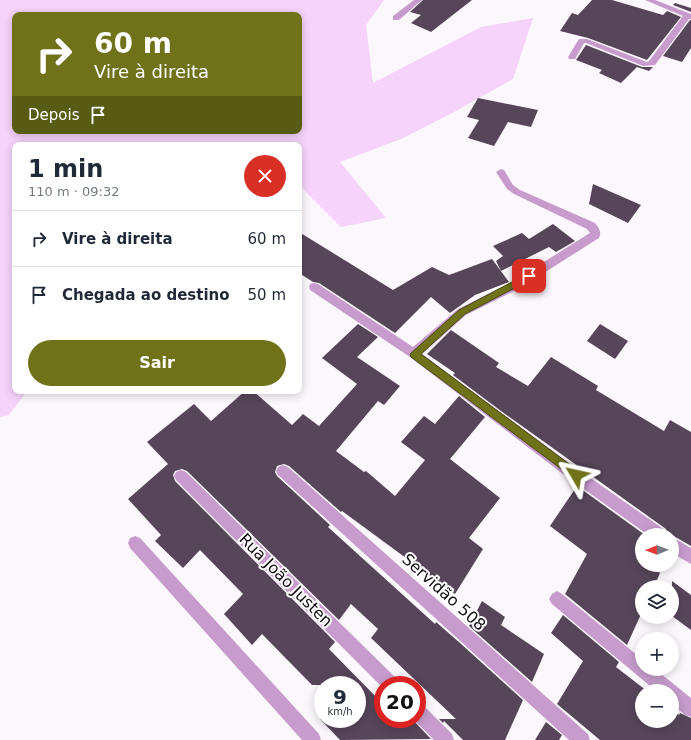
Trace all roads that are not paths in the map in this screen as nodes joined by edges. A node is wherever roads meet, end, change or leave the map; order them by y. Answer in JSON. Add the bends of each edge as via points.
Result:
{"nodes":[{"id":1,"x":418,"y":0,"type":"edge"},
{"id":2,"x":649,"y":0,"type":"edge"},
{"id":3,"x":689,"y":16,"type":"edge"},
{"id":4,"x":396,"y":18,"type":"dead end"},
{"id":5,"x":572,"y":57,"type":"dead end"},
{"id":6,"x":501,"y":172,"type":"dead end"},
{"id":7,"x":314,"y":288,"type":"dead end"},
{"id":8,"x":414,"y":354,"type":"junction"},
{"id":9,"x":283,"y":471,"type":"dead end"},
{"id":10,"x":181,"y":476,"type":"dead end"},
{"id":11,"x":650,"y":528,"type":"edge"},
{"id":12,"x":135,"y":542,"type":"dead end"},
{"id":13,"x":679,"y":549,"type":"edge"},
{"id":14,"x":691,"y":557,"type":"edge"},
{"id":15,"x":557,"y":599,"type":"dead end"},
{"id":16,"x":635,"y":663,"type":"edge"},
{"id":17,"x":382,"y":676,"type":"edge"},
{"id":18,"x":651,"y":676,"type":"edge"},
{"id":19,"x":660,"y":684,"type":"edge"},
{"id":20,"x":679,"y":699,"type":"edge"},
{"id":21,"x":691,"y":709,"type":"edge"},
{"id":22,"x":426,"y":720,"type":"edge"},
{"id":23,"x":312,"y":740,"type":"edge"},
{"id":24,"x":446,"y":740,"type":"edge"},
{"id":25,"x":582,"y":740,"type":"edge"}],
"edges":[{"from":1,"to":4,"type":"street"},
{"from":2,"to":3,"type":"street"},
{"from":3,"to":5,"type":"street","via":[[652,63],[646,64],[587,41],[582,41]]},
{"from":6,"to":8,"type":"street","via":[[510,187],[590,226],[595,235],[516,285],[462,312]]},
{"from":7,"to":8,"type":"street"},
{"from":8,"to":11,"type":"street"},
{"from":9,"to":25,"type":"street","name":"Servidão 508"},
{"from":10,"to":17,"type":"street","name":"Rua João Justen"},
{"from":12,"to":23,"type":"street"},
{"from":13,"to":14,"type":"street"},
{"from":15,"to":16,"type":"street"},
{"from":18,"to":19,"type":"street"},
{"from":20,"to":21,"type":"street"},
{"from":22,"to":24,"type":"street"}]}
